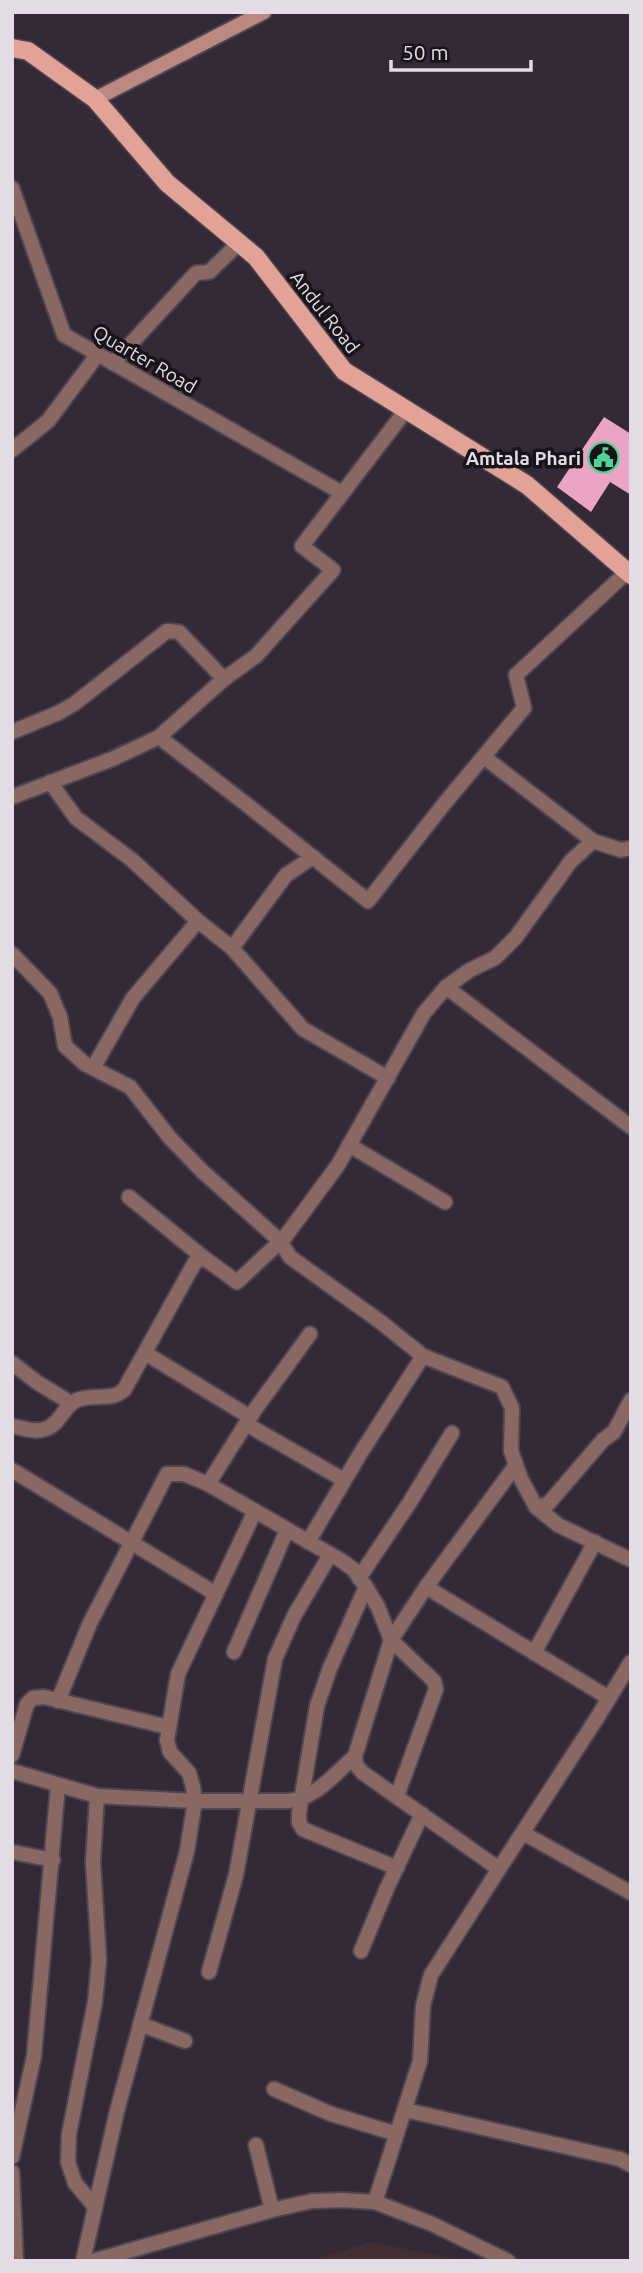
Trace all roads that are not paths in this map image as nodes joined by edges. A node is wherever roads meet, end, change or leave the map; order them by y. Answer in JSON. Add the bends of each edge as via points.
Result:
{"nodes":[{"id":1,"x":264,"y":12,"type":"edge"},
{"id":2,"x":12,"y":48,"type":"edge"},
{"id":3,"x":95,"y":99,"type":"junction"},
{"id":4,"x":12,"y":188,"type":"edge"},
{"id":5,"x":239,"y":243,"type":"junction"},
{"id":6,"x":98,"y":354,"type":"junction"},
{"id":7,"x":113,"y":363,"type":"junction"},
{"id":8,"x":406,"y":410,"type":"junction"},
{"id":9,"x":12,"y":450,"type":"edge"},
{"id":10,"x":342,"y":492,"type":"junction"},
{"id":11,"x":629,"y":574,"type":"edge"},
{"id":12,"x":224,"y":679,"type":"junction"},
{"id":13,"x":12,"y":732,"type":"edge"},
{"id":14,"x":159,"y":737,"type":"junction"},
{"id":15,"x":484,"y":757,"type":"junction"},
{"id":16,"x":50,"y":782,"type":"junction"},
{"id":17,"x":12,"y":797,"type":"edge"},
{"id":18,"x":593,"y":841,"type":"junction"},
{"id":19,"x":631,"y":848,"type":"edge"},
{"id":20,"x":313,"y":858,"type":"junction"},
{"id":21,"x":198,"y":921,"type":"junction"},
{"id":22,"x":232,"y":948,"type":"junction"},
{"id":23,"x":12,"y":954,"type":"edge"},
{"id":24,"x":446,"y":987,"type":"junction"},
{"id":25,"x":93,"y":1068,"type":"junction"},
{"id":26,"x":388,"y":1078,"type":"junction"},
{"id":27,"x":631,"y":1127,"type":"edge"},
{"id":28,"x":349,"y":1145,"type":"junction"},
{"id":29,"x":129,"y":1196,"type":"dead end"},
{"id":30,"x":445,"y":1202,"type":"dead end"},
{"id":31,"x":280,"y":1241,"type":"junction"},
{"id":32,"x":204,"y":1258,"type":"junction"},
{"id":33,"x":310,"y":1334,"type":"dead end"},
{"id":34,"x":145,"y":1353,"type":"junction"},
{"id":35,"x":423,"y":1356,"type":"junction"},
{"id":36,"x":12,"y":1363,"type":"edge"},
{"id":37,"x":631,"y":1400,"type":"edge"},
{"id":38,"x":71,"y":1403,"type":"junction"},
{"id":39,"x":248,"y":1421,"type":"junction"},
{"id":40,"x":12,"y":1426,"type":"edge"},
{"id":41,"x":452,"y":1433,"type":"dead end"},
{"id":42,"x":516,"y":1465,"type":"junction"},
{"id":43,"x":12,"y":1470,"type":"edge"},
{"id":44,"x":344,"y":1480,"type":"junction"},
{"id":45,"x":208,"y":1484,"type":"junction"},
{"id":46,"x":536,"y":1507,"type":"junction"},
{"id":47,"x":255,"y":1511,"type":"junction"},
{"id":48,"x":287,"y":1530,"type":"junction"},
{"id":49,"x":308,"y":1542,"type":"junction"},
{"id":50,"x":595,"y":1542,"type":"junction"},
{"id":51,"x":130,"y":1543,"type":"junction"},
{"id":52,"x":330,"y":1555,"type":"junction"},
{"id":53,"x":631,"y":1560,"type":"edge"},
{"id":54,"x":363,"y":1582,"type":"junction"},
{"id":55,"x":426,"y":1587,"type":"junction"},
{"id":56,"x":216,"y":1594,"type":"junction"},
{"id":57,"x":391,"y":1640,"type":"junction"},
{"id":58,"x":234,"y":1653,"type":"dead end"},
{"id":59,"x":534,"y":1653,"type":"junction"},
{"id":60,"x":631,"y":1662,"type":"edge"},
{"id":61,"x":609,"y":1698,"type":"junction"},
{"id":62,"x":58,"y":1701,"type":"junction"},
{"id":63,"x":168,"y":1727,"type":"junction"},
{"id":64,"x":12,"y":1755,"type":"edge"},
{"id":65,"x":355,"y":1756,"type":"junction"},
{"id":66,"x":12,"y":1771,"type":"edge"},
{"id":67,"x":58,"y":1785,"type":"junction"},
{"id":68,"x":97,"y":1796,"type":"junction"},
{"id":69,"x":397,"y":1796,"type":"junction"},
{"id":70,"x":194,"y":1801,"type":"junction"},
{"id":71,"x":251,"y":1801,"type":"junction"},
{"id":72,"x":300,"y":1801,"type":"junction"},
{"id":73,"x":422,"y":1815,"type":"junction"},
{"id":74,"x":523,"y":1833,"type":"junction"},
{"id":75,"x":12,"y":1853,"type":"edge"},
{"id":76,"x":53,"y":1860,"type":"junction"},
{"id":77,"x":397,"y":1868,"type":"junction"},
{"id":78,"x":499,"y":1870,"type":"junction"},
{"id":79,"x":631,"y":1893,"type":"edge"},
{"id":80,"x":361,"y":1951,"type":"dead end"},
{"id":81,"x":209,"y":1972,"type":"dead end"},
{"id":82,"x":140,"y":2024,"type":"junction"},
{"id":83,"x":185,"y":2041,"type":"dead end"},
{"id":84,"x":274,"y":2089,"type":"dead end"},
{"id":85,"x":405,"y":2109,"type":"junction"},
{"id":86,"x":397,"y":2134,"type":"junction"},
{"id":87,"x":256,"y":2145,"type":"dead end"},
{"id":88,"x":12,"y":2157,"type":"edge"},
{"id":89,"x":631,"y":2165,"type":"edge"},
{"id":90,"x":12,"y":2172,"type":"edge"},
{"id":91,"x":375,"y":2202,"type":"junction"},
{"id":92,"x":95,"y":2207,"type":"junction"},
{"id":93,"x":272,"y":2210,"type":"junction"},
{"id":94,"x":16,"y":2261,"type":"edge"},
{"id":95,"x":83,"y":2261,"type":"edge"},
{"id":96,"x":93,"y":2261,"type":"edge"},
{"id":97,"x":508,"y":2261,"type":"edge"}],
"edges":[{"from":1,"to":3,"type":"main road"},
{"from":2,"to":3,"type":"main road","name":"Andul Road","via":[[28,51]]},
{"from":3,"to":5,"type":"main road","name":"Andul Road","via":[[167,183]]},
{"from":4,"to":6,"type":"street","name":"Quarter Road","via":[[64,335]]},
{"from":5,"to":7,"type":"street","via":[[209,272],[196,273]]},
{"from":5,"to":8,"type":"main road","name":"Andul Road","via":[[256,257],[344,371]]},
{"from":6,"to":7,"type":"street","name":"Quarter Road"},
{"from":6,"to":9,"type":"street","via":[[48,421]]},
{"from":7,"to":10,"type":"street","name":"Quarter Road"},
{"from":8,"to":10,"type":"street"},
{"from":8,"to":11,"type":"main road","name":"Andul Road","via":[[527,485]]},
{"from":10,"to":12,"type":"street","via":[[302,546],[333,570],[256,656]]},
{"from":11,"to":15,"type":"street","via":[[516,675],[524,708]]},
{"from":12,"to":13,"type":"street","via":[[179,632],[167,631],[74,704]]},
{"from":12,"to":14,"type":"street"},
{"from":14,"to":16,"type":"street"},
{"from":14,"to":20,"type":"street"},
{"from":15,"to":18,"type":"street"},
{"from":15,"to":20,"type":"street","via":[[368,901]]},
{"from":16,"to":17,"type":"street"},
{"from":16,"to":21,"type":"street","via":[[76,818],[132,860]]},
{"from":18,"to":19,"type":"street","via":[[621,850]]},
{"from":18,"to":24,"type":"street","via":[[570,861],[516,937],[495,958]]},
{"from":20,"to":22,"type":"street","via":[[286,875]]},
{"from":21,"to":22,"type":"street"},
{"from":21,"to":25,"type":"street","via":[[133,998]]},
{"from":22,"to":26,"type":"street","via":[[303,1029]]},
{"from":23,"to":25,"type":"street","via":[[50,993],[65,1046]]},
{"from":24,"to":26,"type":"street","via":[[424,1013]]},
{"from":24,"to":27,"type":"street"},
{"from":25,"to":31,"type":"street","via":[[130,1087],[202,1171]]},
{"from":26,"to":28,"type":"street"},
{"from":28,"to":30,"type":"street"},
{"from":28,"to":31,"type":"street"},
{"from":29,"to":32,"type":"street"},
{"from":31,"to":32,"type":"street","via":[[237,1282]]},
{"from":31,"to":35,"type":"street","via":[[290,1257]]},
{"from":32,"to":34,"type":"street","via":[[195,1262]]},
{"from":33,"to":39,"type":"street"},
{"from":34,"to":38,"type":"street","via":[[117,1396],[79,1398]]},
{"from":34,"to":39,"type":"street"},
{"from":35,"to":42,"type":"street","via":[[502,1387],[512,1408],[511,1451]]},
{"from":35,"to":44,"type":"street"},
{"from":36,"to":38,"type":"street"},
{"from":37,"to":46,"type":"street","via":[[614,1432],[548,1504]]},
{"from":38,"to":40,"type":"street","via":[[58,1422],[46,1429]]},
{"from":39,"to":44,"type":"street"},
{"from":39,"to":45,"type":"street"},
{"from":41,"to":54,"type":"street"},
{"from":42,"to":46,"type":"street"},
{"from":42,"to":55,"type":"street"},
{"from":43,"to":51,"type":"street"},
{"from":44,"to":49,"type":"street"},
{"from":45,"to":47,"type":"street"},
{"from":45,"to":51,"type":"street","via":[[184,1474],[167,1474]]},
{"from":46,"to":50,"type":"street","via":[[558,1525]]},
{"from":47,"to":48,"type":"street"},
{"from":47,"to":56,"type":"street"},
{"from":48,"to":49,"type":"street"},
{"from":48,"to":58,"type":"street"},
{"from":49,"to":52,"type":"street"},
{"from":50,"to":53,"type":"street"},
{"from":50,"to":59,"type":"street"},
{"from":51,"to":56,"type":"street"},
{"from":51,"to":62,"type":"street"},
{"from":52,"to":54,"type":"street","via":[[353,1569]]},
{"from":52,"to":71,"type":"street","via":[[275,1659]]},
{"from":54,"to":57,"type":"street"},
{"from":54,"to":72,"type":"street","via":[[317,1706]]},
{"from":55,"to":57,"type":"street"},
{"from":55,"to":59,"type":"street"},
{"from":56,"to":63,"type":"street","via":[[178,1674]]},
{"from":57,"to":65,"type":"street"},
{"from":57,"to":69,"type":"street","via":[[434,1681],[436,1689]]},
{"from":59,"to":61,"type":"street"},
{"from":60,"to":61,"type":"street"},
{"from":61,"to":74,"type":"street"},
{"from":62,"to":63,"type":"street"},
{"from":62,"to":64,"type":"street","via":[[33,1698],[27,1704]]},
{"from":63,"to":70,"type":"street","via":[[170,1752],[189,1773]]},
{"from":65,"to":69,"type":"street","via":[[363,1773]]},
{"from":65,"to":72,"type":"street"},
{"from":66,"to":67,"type":"street"},
{"from":67,"to":68,"type":"street"},
{"from":67,"to":76,"type":"street"},
{"from":68,"to":70,"type":"street"},
{"from":68,"to":92,"type":"street","via":[[93,1862],[99,1960],[68,2162],[75,2183]]},
{"from":69,"to":73,"type":"street"},
{"from":70,"to":71,"type":"street"},
{"from":70,"to":82,"type":"street","via":[[187,1850]]},
{"from":71,"to":72,"type":"street"},
{"from":71,"to":81,"type":"street"},
{"from":72,"to":77,"type":"street","via":[[303,1829]]},
{"from":73,"to":77,"type":"street"},
{"from":73,"to":78,"type":"street"},
{"from":74,"to":78,"type":"street"},
{"from":74,"to":79,"type":"street"},
{"from":75,"to":76,"type":"street"},
{"from":76,"to":88,"type":"street","via":[[34,2056]]},
{"from":77,"to":80,"type":"street"},
{"from":78,"to":85,"type":"street","via":[[431,1975],[423,2006],[420,2061]]},
{"from":82,"to":83,"type":"street"},
{"from":82,"to":92,"type":"street"},
{"from":84,"to":86,"type":"street","via":[[331,2114]]},
{"from":85,"to":86,"type":"street"},
{"from":85,"to":89,"type":"street"},
{"from":86,"to":91,"type":"street"},
{"from":87,"to":93,"type":"street"},
{"from":90,"to":94,"type":"street"},
{"from":91,"to":93,"type":"street","via":[[312,2201]]},
{"from":91,"to":97,"type":"street"},
{"from":92,"to":95,"type":"street"},
{"from":93,"to":96,"type":"street"}]}
